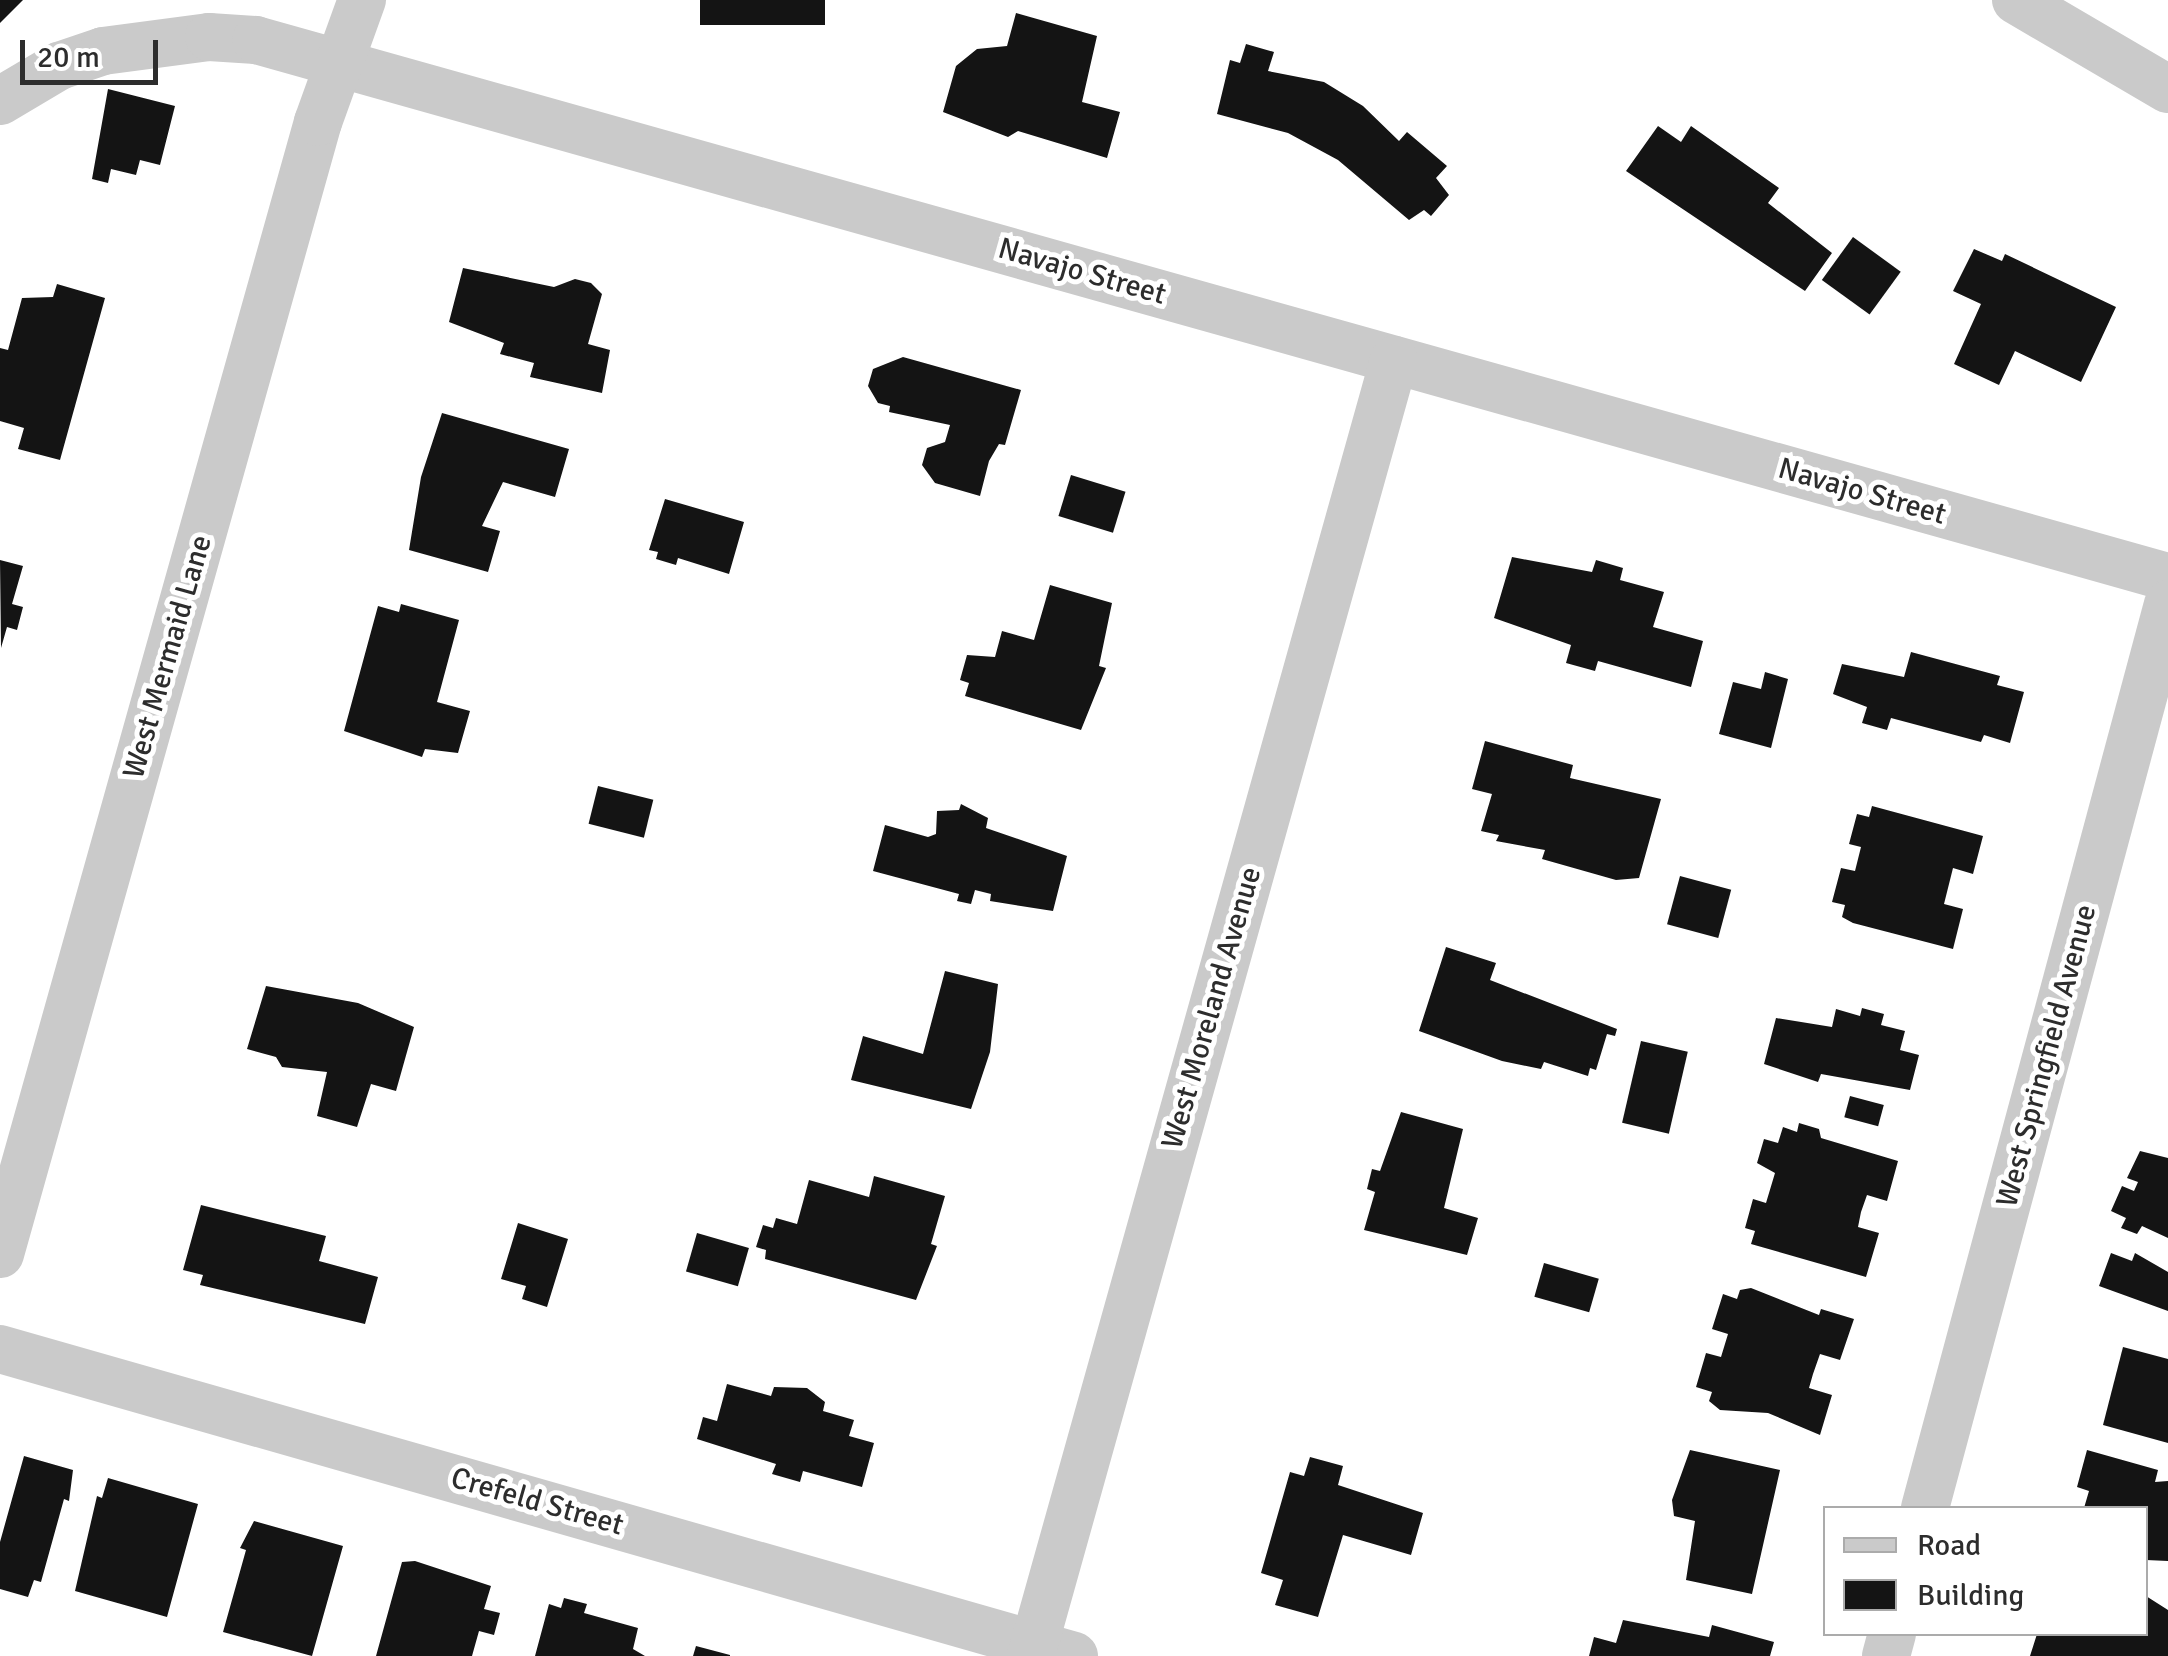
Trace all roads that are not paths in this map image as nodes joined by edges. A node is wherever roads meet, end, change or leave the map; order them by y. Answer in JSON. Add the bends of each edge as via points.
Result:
{"nodes":[{"id":1,"x":362,"y":0,"type":"edge"},
{"id":2,"x":2016,"y":0,"type":"edge"},
{"id":3,"x":340,"y":61,"type":"junction"},
{"id":4,"x":2168,"y":89,"type":"edge"},
{"id":5,"x":0,"y":101,"type":"edge"},
{"id":6,"x":1394,"y":360,"type":"junction"},
{"id":7,"x":2168,"y":577,"type":"edge"},
{"id":8,"x":2168,"y":604,"type":"edge"},
{"id":9,"x":0,"y":1254,"type":"edge"},
{"id":10,"x":0,"y":1349,"type":"edge"},
{"id":11,"x":1926,"y":1506,"type":"edge"},
{"id":12,"x":1046,"y":1652,"type":"edge"}],
"edges":[{"from":1,"to":3,"type":"street","name":"West Mermaid Lane"},
{"from":2,"to":4,"type":"street"},
{"from":3,"to":5,"type":"street","name":"Navajo Street","via":[[256,40],[159,41],[59,66]]},
{"from":3,"to":6,"type":"street","name":"Navajo Street"},
{"from":3,"to":9,"type":"street","name":"West Mermaid Lane"},
{"from":6,"to":7,"type":"street","name":"Navajo Street"},
{"from":6,"to":12,"type":"street","name":"West Moreland Avenue"},
{"from":8,"to":11,"type":"street","name":"West Springfield Avenue"},
{"from":10,"to":12,"type":"street","name":"Crefeld Street"}]}
